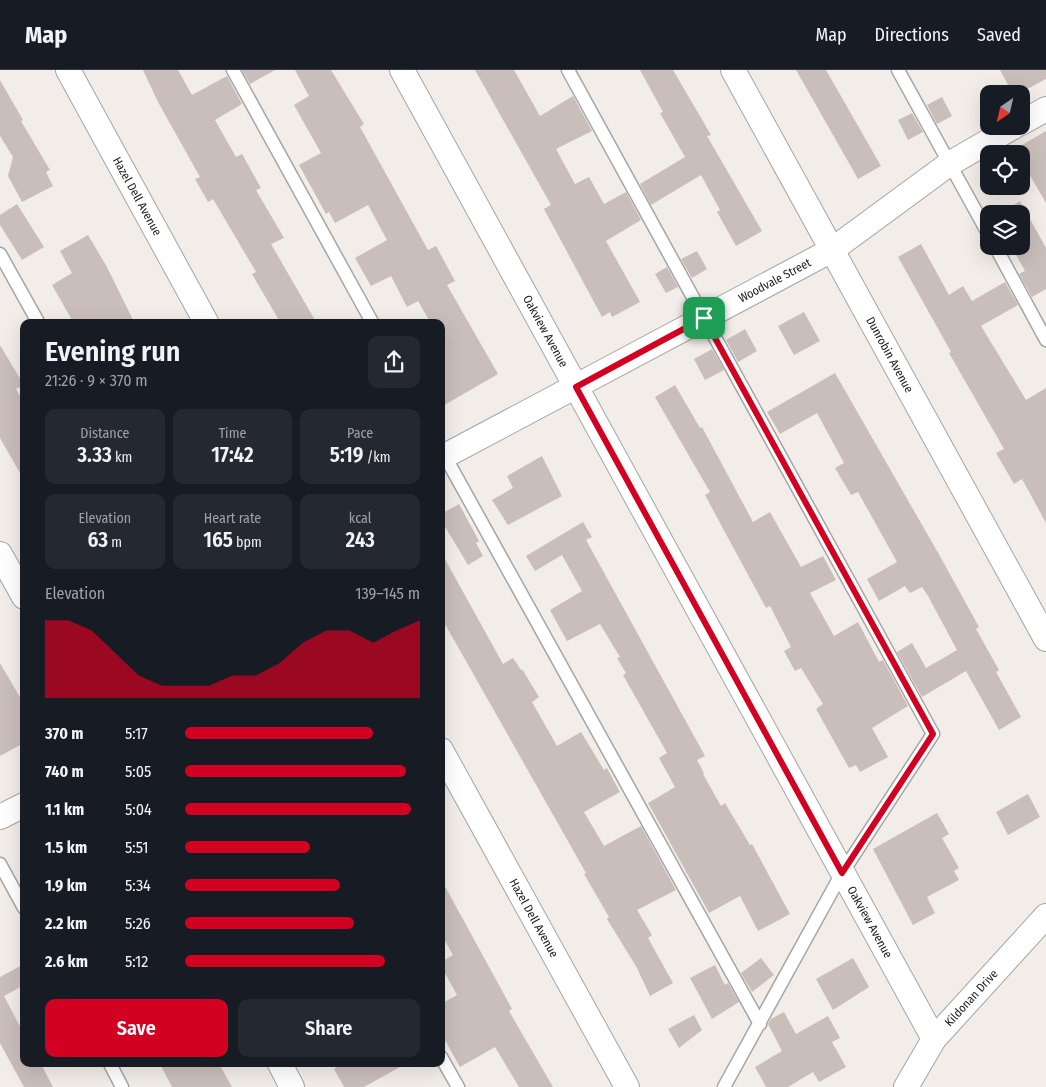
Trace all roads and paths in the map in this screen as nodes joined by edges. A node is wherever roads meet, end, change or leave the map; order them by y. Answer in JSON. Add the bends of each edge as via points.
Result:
{"nodes":[{"id":1,"x":68,"y":70,"type":"edge"},
{"id":2,"x":233,"y":70,"type":"edge"},
{"id":3,"x":402,"y":70,"type":"edge"},
{"id":4,"x":568,"y":70,"type":"edge"},
{"id":5,"x":734,"y":70,"type":"edge"},
{"id":6,"x":898,"y":70,"type":"edge"},
{"id":7,"x":1046,"y":108,"type":"edge"},
{"id":8,"x":1030,"y":118,"type":"edge"},
{"id":9,"x":999,"y":135,"type":"edge"},
{"id":10,"x":949,"y":164,"type":"junction"},
{"id":11,"x":980,"y":219,"type":"edge"},
{"id":12,"x":832,"y":250,"type":"junction"},
{"id":13,"x":0,"y":254,"type":"edge"},
{"id":14,"x":1000,"y":255,"type":"edge"},
{"id":15,"x":704,"y":318,"type":"junction"},
{"id":16,"x":36,"y":319,"type":"edge"},
{"id":17,"x":204,"y":319,"type":"edge"},
{"id":18,"x":370,"y":319,"type":"edge"},
{"id":19,"x":1046,"y":340,"type":"edge"},
{"id":20,"x":576,"y":387,"type":"junction"},
{"id":21,"x":445,"y":452,"type":"edge"},
{"id":22,"x":445,"y":459,"type":"edge"},
{"id":23,"x":0,"y":554,"type":"edge"},
{"id":24,"x":20,"y":590,"type":"edge"},
{"id":25,"x":1046,"y":640,"type":"edge"},
{"id":26,"x":445,"y":757,"type":"edge"},
{"id":27,"x":20,"y":807,"type":"edge"},
{"id":28,"x":0,"y":818,"type":"edge"},
{"id":29,"x":0,"y":864,"type":"edge"},
{"id":30,"x":842,"y":873,"type":"junction"},
{"id":31,"x":20,"y":901,"type":"edge"},
{"id":32,"x":1046,"y":916,"type":"edge"},
{"id":33,"x":760,"y":1024,"type":"junction"},
{"id":34,"x":934,"y":1039,"type":"junction"},
{"id":35,"x":445,"y":1063,"type":"edge"},
{"id":36,"x":112,"y":1067,"type":"edge"},
{"id":37,"x":282,"y":1067,"type":"edge"},
{"id":38,"x":122,"y":1087,"type":"edge"},
{"id":39,"x":292,"y":1087,"type":"edge"},
{"id":40,"x":458,"y":1087,"type":"edge"},
{"id":41,"x":627,"y":1087,"type":"edge"},
{"id":42,"x":724,"y":1087,"type":"edge"},
{"id":43,"x":906,"y":1087,"type":"edge"}],
"edges":[{"from":1,"to":17,"type":"street","name":"Hazel Dell Avenue"},
{"from":2,"to":18,"type":"lane"},
{"from":3,"to":20,"type":"street","name":"Oakview Avenue"},
{"from":4,"to":15,"type":"lane"},
{"from":5,"to":12,"type":"street","name":"Dunrobin Avenue"},
{"from":6,"to":10,"type":"lane"},
{"from":7,"to":8,"type":"street"},
{"from":9,"to":10,"type":"street","name":"Woodvale Street"},
{"from":10,"to":11,"type":"lane"},
{"from":10,"to":12,"type":"street","name":"Woodvale Street"},
{"from":12,"to":15,"type":"street","name":"Woodvale Street"},
{"from":12,"to":25,"type":"street","name":"Dunrobin Avenue"},
{"from":13,"to":16,"type":"lane"},
{"from":14,"to":19,"type":"lane"},
{"from":15,"to":20,"type":"street","name":"Woodvale Street"},
{"from":15,"to":30,"type":"lane","via":[[933,734]]},
{"from":20,"to":21,"type":"street","name":"Woodvale Street"},
{"from":20,"to":30,"type":"street","name":"Oakview Avenue"},
{"from":22,"to":33,"type":"lane"},
{"from":23,"to":24,"type":"street"},
{"from":26,"to":41,"type":"street","name":"Hazel Dell Avenue"},
{"from":27,"to":28,"type":"street"},
{"from":29,"to":31,"type":"lane"},
{"from":30,"to":33,"type":"lane"},
{"from":30,"to":34,"type":"street","name":"Oakview Avenue"},
{"from":32,"to":34,"type":"street","name":"Kildonan Drive"},
{"from":33,"to":42,"type":"lane"},
{"from":34,"to":43,"type":"street","name":"Kildonan Drive"},
{"from":35,"to":40,"type":"lane"},
{"from":36,"to":38,"type":"lane"},
{"from":37,"to":39,"type":"street"}]}
